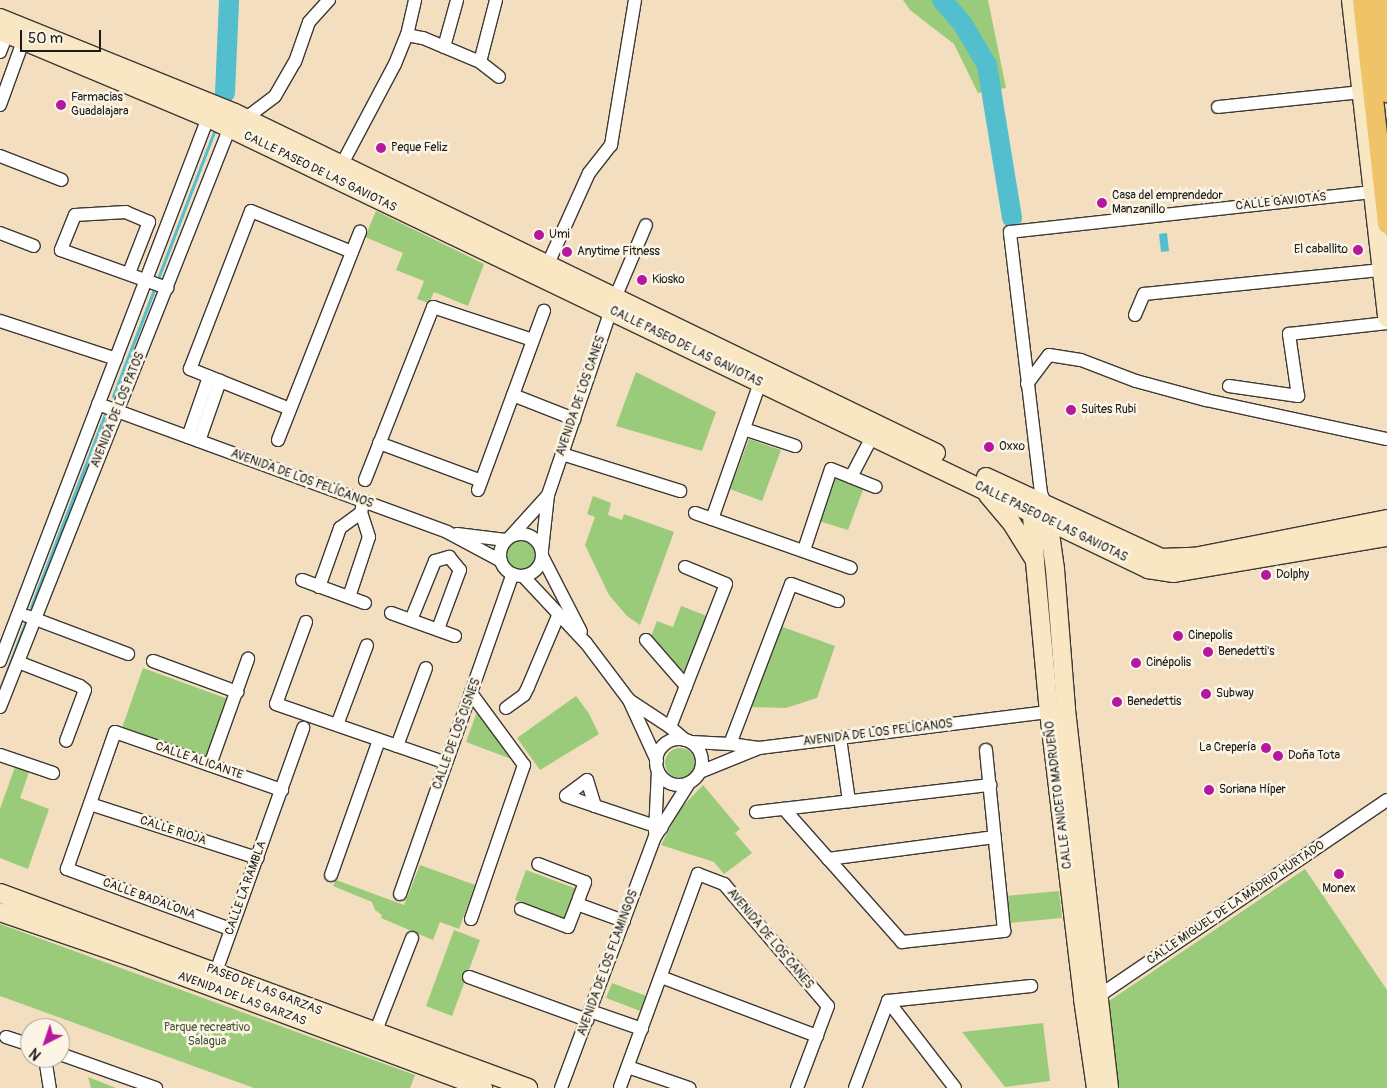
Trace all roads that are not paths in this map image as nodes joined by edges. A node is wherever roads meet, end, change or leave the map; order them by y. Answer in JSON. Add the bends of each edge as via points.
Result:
{"nodes":[{"id":1,"x":329,"y":0,"type":"edge"},
{"id":2,"x":415,"y":0,"type":"edge"},
{"id":3,"x":457,"y":0,"type":"edge"},
{"id":4,"x":496,"y":0,"type":"edge"},
{"id":5,"x":635,"y":0,"type":"edge"},
{"id":6,"x":1351,"y":0,"type":"edge"},
{"id":7,"x":1356,"y":0,"type":"edge"},
{"id":8,"x":1362,"y":0,"type":"edge"},
{"id":9,"x":1377,"y":0,"type":"edge"},
{"id":10,"x":1384,"y":0,"type":"edge"},
{"id":11,"x":1353,"y":22,"type":"junction"},
{"id":12,"x":4,"y":26,"type":"edge"},
{"id":13,"x":1383,"y":27,"type":"edge"},
{"id":14,"x":26,"y":35,"type":"junction"},
{"id":15,"x":407,"y":36,"type":"junction"},
{"id":16,"x":444,"y":47,"type":"junction"},
{"id":17,"x":0,"y":52,"type":"edge"},
{"id":18,"x":480,"y":62,"type":"junction"},
{"id":19,"x":499,"y":77,"type":"dead end"},
{"id":20,"x":1360,"y":92,"type":"junction"},
{"id":21,"x":1387,"y":92,"type":"edge"},
{"id":22,"x":0,"y":106,"type":"edge"},
{"id":23,"x":1218,"y":107,"type":"dead end"},
{"id":24,"x":210,"y":110,"type":"junction"},
{"id":25,"x":237,"y":120,"type":"junction"},
{"id":26,"x":0,"y":156,"type":"edge"},
{"id":27,"x":342,"y":164,"type":"junction"},
{"id":28,"x":62,"y":180,"type":"dead end"},
{"id":29,"x":1373,"y":192,"type":"junction"},
{"id":30,"x":1387,"y":224,"type":"edge"},
{"id":31,"x":646,"y":225,"type":"dead end"},
{"id":32,"x":360,"y":232,"type":"dead end"},
{"id":33,"x":0,"y":233,"type":"edge"},
{"id":34,"x":34,"y":246,"type":"dead end"},
{"id":35,"x":352,"y":252,"type":"junction"},
{"id":36,"x":547,"y":266,"type":"junction"},
{"id":37,"x":1382,"y":270,"type":"junction"},
{"id":38,"x":129,"y":273,"type":"junction"},
{"id":39,"x":145,"y":281,"type":"junction"},
{"id":40,"x":167,"y":288,"type":"junction"},
{"id":41,"x":613,"y":304,"type":"junction"},
{"id":42,"x":544,"y":311,"type":"dead end"},
{"id":43,"x":1135,"y":316,"type":"dead end"},
{"id":44,"x":1387,"y":318,"type":"edge"},
{"id":45,"x":0,"y":321,"type":"edge"},
{"id":46,"x":1387,"y":323,"type":"edge"},
{"id":47,"x":533,"y":340,"type":"junction"},
{"id":48,"x":116,"y":359,"type":"junction"},
{"id":49,"x":214,"y":379,"type":"junction"},
{"id":50,"x":760,"y":383,"type":"junction"},
{"id":51,"x":1027,"y":384,"type":"junction"},
{"id":52,"x":1229,"y":386,"type":"dead end"},
{"id":53,"x":513,"y":395,"type":"junction"},
{"id":54,"x":98,"y":404,"type":"junction"},
{"id":55,"x":290,"y":409,"type":"junction"},
{"id":56,"x":118,"y":412,"type":"junction"},
{"id":57,"x":574,"y":419,"type":"junction"},
{"id":58,"x":744,"y":429,"type":"junction"},
{"id":59,"x":875,"y":431,"type":"junction"},
{"id":60,"x":193,"y":439,"type":"junction"},
{"id":61,"x":1387,"y":439,"type":"edge"},
{"id":62,"x":278,"y":440,"type":"dead end"},
{"id":63,"x":379,"y":443,"type":"junction"},
{"id":64,"x":795,"y":446,"type":"dead end"},
{"id":65,"x":562,"y":454,"type":"junction"},
{"id":66,"x":851,"y":477,"type":"junction"},
{"id":67,"x":365,"y":480,"type":"dead end"},
{"id":68,"x":876,"y":487,"type":"dead end"},
{"id":69,"x":983,"y":489,"type":"junction"},
{"id":70,"x":680,"y":491,"type":"dead end"},
{"id":71,"x":548,"y":495,"type":"junction"},
{"id":72,"x":362,"y":507,"type":"junction"},
{"id":73,"x":1040,"y":507,"type":"junction"},
{"id":74,"x":695,"y":513,"type":"dead end"},
{"id":75,"x":712,"y":519,"type":"junction"},
{"id":76,"x":1387,"y":519,"type":"edge"},
{"id":77,"x":454,"y":535,"type":"junction"},
{"id":78,"x":1080,"y":536,"type":"junction"},
{"id":79,"x":1387,"y":537,"type":"edge"},
{"id":80,"x":509,"y":538,"type":"junction"},
{"id":81,"x":1052,"y":549,"type":"junction"},
{"id":82,"x":804,"y":550,"type":"junction"},
{"id":83,"x":542,"y":553,"type":"junction"},
{"id":84,"x":449,"y":558,"type":"junction"},
{"id":85,"x":502,"y":561,"type":"junction"},
{"id":86,"x":1035,"y":562,"type":"junction"},
{"id":87,"x":685,"y":567,"type":"dead end"},
{"id":88,"x":851,"y":568,"type":"dead end"},
{"id":89,"x":518,"y":575,"type":"junction"},
{"id":90,"x":302,"y":580,"type":"dead end"},
{"id":91,"x":319,"y":587,"type":"junction"},
{"id":92,"x":349,"y":597,"type":"junction"},
{"id":93,"x":838,"y":601,"type":"dead end"},
{"id":94,"x":365,"y":603,"type":"dead end"},
{"id":95,"x":19,"y":612,"type":"junction"},
{"id":96,"x":391,"y":613,"type":"dead end"},
{"id":97,"x":558,"y":616,"type":"junction"},
{"id":98,"x":34,"y":618,"type":"junction"},
{"id":99,"x":411,"y":620,"type":"junction"},
{"id":100,"x":306,"y":622,"type":"dead end"},
{"id":101,"x":438,"y":629,"type":"junction"},
{"id":102,"x":456,"y":636,"type":"dead end"},
{"id":103,"x":646,"y":640,"type":"dead end"},
{"id":104,"x":586,"y":643,"type":"junction"},
{"id":105,"x":367,"y":644,"type":"dead end"},
{"id":106,"x":128,"y":654,"type":"dead end"},
{"id":107,"x":248,"y":659,"type":"dead end"},
{"id":108,"x":0,"y":661,"type":"edge"},
{"id":109,"x":153,"y":661,"type":"dead end"},
{"id":110,"x":18,"y":662,"type":"junction"},
{"id":111,"x":426,"y":668,"type":"dead end"},
{"id":112,"x":686,"y":686,"type":"junction"},
{"id":113,"x":237,"y":692,"type":"junction"},
{"id":114,"x":471,"y":693,"type":"junction"},
{"id":115,"x":629,"y":700,"type":"junction"},
{"id":116,"x":0,"y":708,"type":"edge"},
{"id":117,"x":506,"y":708,"type":"dead end"},
{"id":118,"x":1058,"y":711,"type":"junction"},
{"id":119,"x":337,"y":726,"type":"junction"},
{"id":120,"x":670,"y":727,"type":"junction"},
{"id":121,"x":303,"y":728,"type":"dead end"},
{"id":122,"x":840,"y":738,"type":"junction"},
{"id":123,"x":379,"y":740,"type":"junction"},
{"id":124,"x":66,"y":741,"type":"dead end"},
{"id":125,"x":688,"y":741,"type":"junction"},
{"id":126,"x":730,"y":744,"type":"junction"},
{"id":127,"x":397,"y":746,"type":"junction"},
{"id":128,"x":759,"y":748,"type":"junction"},
{"id":129,"x":986,"y":750,"type":"dead end"},
{"id":130,"x":0,"y":755,"type":"edge"},
{"id":131,"x":446,"y":763,"type":"junction"},
{"id":132,"x":210,"y":765,"type":"junction"},
{"id":133,"x":658,"y":766,"type":"junction"},
{"id":134,"x":700,"y":772,"type":"junction"},
{"id":135,"x":53,"y":773,"type":"dead end"},
{"id":136,"x":689,"y":783,"type":"junction"},
{"id":137,"x":990,"y":784,"type":"junction"},
{"id":138,"x":282,"y":790,"type":"junction"},
{"id":139,"x":1387,"y":800,"type":"edge"},
{"id":140,"x":849,"y":801,"type":"junction"},
{"id":141,"x":90,"y":804,"type":"junction"},
{"id":142,"x":595,"y":806,"type":"dead end"},
{"id":143,"x":784,"y":809,"type":"junction"},
{"id":144,"x":756,"y":812,"type":"dead end"},
{"id":145,"x":657,"y":831,"type":"junction"},
{"id":146,"x":995,"y":837,"type":"junction"},
{"id":147,"x":257,"y":858,"type":"junction"},
{"id":148,"x":828,"y":859,"type":"junction"},
{"id":149,"x":538,"y":864,"type":"dead end"},
{"id":150,"x":332,"y":875,"type":"dead end"},
{"id":151,"x":0,"y":893,"type":"edge"},
{"id":152,"x":400,"y":894,"type":"dead end"},
{"id":153,"x":578,"y":901,"type":"junction"},
{"id":154,"x":521,"y":909,"type":"dead end"},
{"id":155,"x":0,"y":912,"type":"edge"},
{"id":156,"x":625,"y":917,"type":"junction"},
{"id":157,"x":471,"y":919,"type":"dead end"},
{"id":158,"x":230,"y":929,"type":"junction"},
{"id":159,"x":412,"y":938,"type":"dead end"},
{"id":160,"x":469,"y":977,"type":"dead end"},
{"id":161,"x":661,"y":977,"type":"junction"},
{"id":162,"x":213,"y":979,"type":"junction"},
{"id":163,"x":1031,"y":986,"type":"dead end"},
{"id":164,"x":1092,"y":997,"type":"junction"},
{"id":165,"x":888,"y":1000,"type":"junction"},
{"id":166,"x":590,"y":1011,"type":"junction"},
{"id":167,"x":643,"y":1025,"type":"junction"},
{"id":168,"x":375,"y":1033,"type":"junction"},
{"id":169,"x":816,"y":1036,"type":"junction"},
{"id":170,"x":6,"y":1037,"type":"dead end"},
{"id":171,"x":20,"y":1042,"type":"edge"},
{"id":172,"x":70,"y":1058,"type":"edge"},
{"id":173,"x":628,"y":1067,"type":"junction"},
{"id":174,"x":47,"y":1068,"type":"edge"},
{"id":175,"x":128,"y":1082,"type":"edge"},
{"id":176,"x":620,"y":1087,"type":"edge"},
{"id":177,"x":50,"y":1088,"type":"edge"},
{"id":178,"x":156,"y":1088,"type":"edge"},
{"id":179,"x":483,"y":1088,"type":"edge"},
{"id":180,"x":528,"y":1088,"type":"edge"},
{"id":181,"x":561,"y":1088,"type":"edge"},
{"id":182,"x":689,"y":1088,"type":"edge"},
{"id":183,"x":797,"y":1088,"type":"edge"},
{"id":184,"x":855,"y":1088,"type":"edge"},
{"id":185,"x":955,"y":1088,"type":"edge"},
{"id":186,"x":1096,"y":1088,"type":"edge"},
{"id":187,"x":1109,"y":1088,"type":"edge"}],
"edges":[{"from":1,"to":25,"type":"street","via":[[309,22],[295,62],[275,96]]},
{"from":2,"to":15,"type":"street"},
{"from":3,"to":16,"type":"street"},
{"from":4,"to":18,"type":"street"},
{"from":5,"to":36,"type":"street","via":[[611,145],[589,173]]},
{"from":6,"to":11,"type":"main road"},
{"from":7,"to":11,"type":"main road"},
{"from":8,"to":30,"type":"main road"},
{"from":9,"to":13,"type":"main road"},
{"from":10,"to":13,"type":"main road"},
{"from":11,"to":20,"type":"main road"},
{"from":12,"to":14,"type":"main road","name":"CALLE PASEO DE LAS GAVIOTAS"},
{"from":12,"to":17,"type":"street"},
{"from":13,"to":21,"type":"main road"},
{"from":14,"to":22,"type":"street"},
{"from":14,"to":24,"type":"main road","name":"CALLE PASEO DE LAS GAVIOTAS"},
{"from":15,"to":16,"type":"street","via":[[423,38]]},
{"from":15,"to":27,"type":"street"},
{"from":16,"to":18,"type":"street"},
{"from":18,"to":19,"type":"street"},
{"from":20,"to":23,"type":"street"},
{"from":20,"to":29,"type":"main road"},
{"from":24,"to":25,"type":"main road","name":"CALLE PASEO DE LAS GAVIOTAS"},
{"from":24,"to":39,"type":"street","name":"AVENIDA DE LOS PATOS"},
{"from":25,"to":27,"type":"main road","name":"CALLE PASEO DE LAS GAVIOTAS"},
{"from":25,"to":40,"type":"street","name":"AVENIDA DE LOS PATOS"},
{"from":25,"to":41,"type":"main road","name":"CALLE PASEO DE LAS GAVIOTAS"},
{"from":26,"to":28,"type":"street"},
{"from":27,"to":36,"type":"main road","name":"CALLE PASEO DE LAS GAVIOTAS"},
{"from":29,"to":37,"type":"main road"},
{"from":29,"to":51,"type":"street","name":"CALLE GAVIOTAS","via":[[1010,232]]},
{"from":31,"to":41,"type":"street","name":"AVENIDA DE LOS CANES"},
{"from":32,"to":35,"type":"street"},
{"from":33,"to":34,"type":"street"},
{"from":35,"to":49,"type":"street","via":[[251,211],[190,370]]},
{"from":35,"to":55,"type":"street"},
{"from":36,"to":41,"type":"main road","name":"CALLE PASEO DE LAS GAVIOTAS"},
{"from":37,"to":43,"type":"street","via":[[1144,294]]},
{"from":37,"to":44,"type":"main road"},
{"from":38,"to":38,"type":"street","via":[[61,250],[75,215],[126,212],[149,222]]},
{"from":38,"to":39,"type":"street"},
{"from":39,"to":40,"type":"street"},
{"from":39,"to":48,"type":"street","name":"AVENIDA DE LOS PATOS"},
{"from":40,"to":56,"type":"street","name":"AVENIDA DE LOS PATOS"},
{"from":41,"to":50,"type":"main road","name":"CALLE PASEO DE LAS GAVIOTAS"},
{"from":41,"to":57,"type":"street","name":"AVENIDA DE LOS CANES"},
{"from":41,"to":59,"type":"main road","name":"CALLE PASEO DE LAS GAVIOTAS"},
{"from":42,"to":47,"type":"street"},
{"from":45,"to":48,"type":"street"},
{"from":46,"to":52,"type":"street","via":[[1289,334],[1298,396]]},
{"from":47,"to":53,"type":"street"},
{"from":47,"to":63,"type":"street","via":[[433,307]]},
{"from":48,"to":54,"type":"street","name":"AVENIDA DE LOS PATOS"},
{"from":49,"to":55,"type":"street"},
{"from":49,"to":60,"type":"street"},
{"from":50,"to":58,"type":"street"},
{"from":50,"to":59,"type":"main road","name":"CALLE PASEO DE LAS GAVIOTAS"},
{"from":51,"to":61,"type":"street","via":[[1049,354],[1080,360],[1136,381],[1206,400]]},
{"from":51,"to":73,"type":"street"},
{"from":53,"to":57,"type":"street"},
{"from":53,"to":63,"type":"street","via":[[480,486]]},
{"from":54,"to":56,"type":"street","name":"AVENIDA DE LOS PELÍCANOS"},
{"from":54,"to":95,"type":"street","name":"AVENIDA DE LOS PATOS"},
{"from":55,"to":62,"type":"street"},
{"from":56,"to":60,"type":"street","name":"AVENIDA DE LOS PELÍCANOS"},
{"from":56,"to":98,"type":"street","name":"AVENIDA DE LOS PATOS"},
{"from":57,"to":65,"type":"street","name":"AVENIDA DE LOS CANES"},
{"from":58,"to":64,"type":"street"},
{"from":58,"to":75,"type":"street"},
{"from":59,"to":66,"type":"street"},
{"from":59,"to":69,"type":"main road","name":"CALLE PASEO DE LAS GAVIOTAS"},
{"from":59,"to":73,"type":"main road","name":"CALLE PASEO DE LAS GAVIOTAS"},
{"from":60,"to":72,"type":"street","name":"AVENIDA DE LOS PELÍCANOS"},
{"from":63,"to":67,"type":"street"},
{"from":65,"to":70,"type":"street"},
{"from":65,"to":71,"type":"street","name":"AVENIDA DE LOS CANES"},
{"from":66,"to":68,"type":"street"},
{"from":66,"to":82,"type":"street","via":[[831,469]]},
{"from":69,"to":73,"type":"main road","name":"CALLE PASEO DE LAS GAVIOTAS"},
{"from":69,"to":86,"type":"main road","via":[[1011,522]]},
{"from":71,"to":80,"type":"street","name":"AVENIDA DE LOS CANES"},
{"from":71,"to":83,"type":"street","name":"AVENIDA DE LOS CANES"},
{"from":72,"to":77,"type":"street","name":"AVENIDA DE LOS PELÍCANOS"},
{"from":72,"to":91,"type":"street","via":[[340,528]]},
{"from":72,"to":92,"type":"street","via":[[369,537]]},
{"from":73,"to":76,"type":"main road","name":"CALLE PASEO DE LAS GAVIOTAS","via":[[1161,558],[1194,557]]},
{"from":73,"to":78,"type":"main road","name":"CALLE PASEO DE LAS GAVIOTAS"},
{"from":73,"to":81,"type":"main road","name":"CALLE ANICETO MADRUEÑO"},
{"from":73,"to":86,"type":"main road","name":"CALLE ANICETO MADRUEÑO"},
{"from":74,"to":75,"type":"street"},
{"from":75,"to":82,"type":"street"},
{"from":77,"to":80,"type":"street"},
{"from":77,"to":84,"type":"street"},
{"from":77,"to":85,"type":"street","name":"AVENIDA DE LOS PELÍCANOS"},
{"from":78,"to":79,"type":"main road","name":"CALLE PASEO DE LAS GAVIOTAS","via":[[1148,569],[1174,573]]},
{"from":78,"to":81,"type":"main road"},
{"from":80,"to":83,"type":"street","via":[[517,534],[530,536]]},
{"from":80,"to":85,"type":"street","via":[[501,549]]},
{"from":81,"to":118,"type":"main road","name":"CALLE ANICETO MADRUEÑO"},
{"from":82,"to":88,"type":"street"},
{"from":83,"to":89,"type":"street","via":[[536,570]]},
{"from":83,"to":104,"type":"street"},
{"from":84,"to":99,"type":"street","via":[[435,561]]},
{"from":84,"to":101,"type":"street","via":[[460,570]]},
{"from":85,"to":89,"type":"street"},
{"from":86,"to":118,"type":"main road","name":"CALLE ANICETO MADRUEÑO"},
{"from":87,"to":112,"type":"street","via":[[726,584]]},
{"from":89,"to":97,"type":"street"},
{"from":89,"to":114,"type":"street","name":"CALLE DE LOS CISNES"},
{"from":90,"to":91,"type":"street"},
{"from":91,"to":92,"type":"street"},
{"from":92,"to":94,"type":"street"},
{"from":93,"to":126,"type":"street","via":[[791,584]]},
{"from":95,"to":98,"type":"street"},
{"from":95,"to":108,"type":"street","name":"AVENIDA DE LOS PATOS"},
{"from":96,"to":99,"type":"street"},
{"from":97,"to":104,"type":"street"},
{"from":97,"to":117,"type":"street","via":[[524,695]]},
{"from":98,"to":106,"type":"street"},
{"from":98,"to":110,"type":"street","name":"AVENIDA DE LOS PATOS"},
{"from":99,"to":101,"type":"street"},
{"from":100,"to":119,"type":"street","via":[[276,704]]},
{"from":101,"to":102,"type":"street"},
{"from":103,"to":112,"type":"street"},
{"from":104,"to":115,"type":"street"},
{"from":105,"to":119,"type":"street"},
{"from":107,"to":113,"type":"street"},
{"from":109,"to":113,"type":"street"},
{"from":110,"to":116,"type":"street","name":"AVENIDA DE LOS PATOS"},
{"from":110,"to":124,"type":"street","via":[[85,690]]},
{"from":111,"to":127,"type":"street"},
{"from":112,"to":120,"type":"street"},
{"from":113,"to":132,"type":"street"},
{"from":114,"to":131,"type":"street","name":"CALLE DE LOS CISNES"},
{"from":114,"to":157,"type":"street","via":[[524,764]]},
{"from":115,"to":120,"type":"street"},
{"from":115,"to":133,"type":"street","name":"AVENIDA DE LOS FLAMINGOS"},
{"from":118,"to":122,"type":"street","name":"AVENIDA DE LOS PELÍCANOS"},
{"from":118,"to":164,"type":"main road","name":"CALLE ANICETO MADRUEÑO"},
{"from":119,"to":123,"type":"street"},
{"from":120,"to":125,"type":"street"},
{"from":121,"to":138,"type":"street","name":"CALLE LA RAMBLA"},
{"from":122,"to":128,"type":"street","name":"AVENIDA DE LOS PELÍCANOS"},
{"from":122,"to":140,"type":"street"},
{"from":123,"to":127,"type":"street"},
{"from":123,"to":150,"type":"street"},
{"from":125,"to":126,"type":"street","name":"AVENIDA DE LOS PELÍCANOS"},
{"from":125,"to":133,"type":"street","via":[[666,744],[658,755]]},
{"from":125,"to":134,"type":"street","via":[[696,747],[702,759]]},
{"from":126,"to":128,"type":"street","name":"AVENIDA DE LOS PELÍCANOS"},
{"from":127,"to":131,"type":"street"},
{"from":128,"to":134,"type":"street"},
{"from":129,"to":137,"type":"street"},
{"from":130,"to":135,"type":"street"},
{"from":131,"to":152,"type":"street","name":"CALLE DE LOS CISNES"},
{"from":132,"to":138,"type":"street","name":"CALLE ALICANTE"},
{"from":132,"to":141,"type":"street","name":"CALLE ALICANTE","via":[[115,732]]},
{"from":133,"to":136,"type":"street","via":[[668,782]]},
{"from":133,"to":145,"type":"street","name":"AVENIDA DE LOS FLAMINGOS"},
{"from":134,"to":136,"type":"street"},
{"from":136,"to":145,"type":"street","name":"AVENIDA DE LOS FLAMINGOS"},
{"from":137,"to":140,"type":"street"},
{"from":137,"to":146,"type":"street"},
{"from":138,"to":147,"type":"street","name":"CALLE LA RAMBLA"},
{"from":139,"to":164,"type":"street","name":"CALLE MIGUEL DE LA MADRID HURTADO"},
{"from":140,"to":143,"type":"street"},
{"from":141,"to":147,"type":"street","name":"CALLE RIOJA"},
{"from":141,"to":158,"type":"street","name":"CALLE BADALONA","via":[[67,869]]},
{"from":142,"to":145,"type":"street"},
{"from":143,"to":144,"type":"street"},
{"from":143,"to":148,"type":"street"},
{"from":145,"to":156,"type":"street","name":"AVENIDA DE LOS FLAMINGOS"},
{"from":146,"to":148,"type":"street"},
{"from":146,"to":148,"type":"street","via":[[1004,932],[902,942]]},
{"from":147,"to":158,"type":"street","name":"CALLE LA RAMBLA"},
{"from":149,"to":153,"type":"street","via":[[585,882]]},
{"from":151,"to":162,"type":"main road","name":"PASEO DE LAS GARZAS"},
{"from":153,"to":154,"type":"street","via":[[568,927]]},
{"from":153,"to":156,"type":"street"},
{"from":155,"to":162,"type":"main road","name":"AVENIDA DE LAS GARZAS"},
{"from":156,"to":166,"type":"street","name":"AVENIDA DE LOS FLAMINGOS"},
{"from":158,"to":162,"type":"street","name":"CALLE LA RAMBLA"},
{"from":159,"to":168,"type":"street"},
{"from":160,"to":166,"type":"street"},
{"from":161,"to":167,"type":"street","name":"AVENIDA DE LOS CANES"},
{"from":161,"to":169,"type":"street"},
{"from":161,"to":169,"type":"street","name":"AVENIDA DE LOS CANES","via":[[698,874],[724,884],[828,1006]]},
{"from":162,"to":168,"type":"main road","name":"PASEO DE LAS GARZAS"},
{"from":162,"to":179,"type":"main road","name":"AVENIDA DE LAS GARZAS"},
{"from":163,"to":165,"type":"street"},
{"from":164,"to":186,"type":"main road","name":"CALLE ANICETO MADRUEÑO"},
{"from":164,"to":187,"type":"main road","name":"CALLE ANICETO MADRUEÑO"},
{"from":165,"to":184,"type":"street"},
{"from":165,"to":185,"type":"street"},
{"from":166,"to":167,"type":"street"},
{"from":166,"to":181,"type":"street","name":"AVENIDA DE LOS FLAMINGOS"},
{"from":167,"to":173,"type":"street","name":"AVENIDA DE LOS CANES"},
{"from":168,"to":180,"type":"main road","name":"PASEO DE LAS GARZAS"},
{"from":169,"to":183,"type":"street","name":"AVENIDA DE LOS CANES"},
{"from":170,"to":171,"type":"street"},
{"from":172,"to":175,"type":"street"},
{"from":173,"to":176,"type":"street","name":"AVENIDA DE LOS CANES"},
{"from":173,"to":182,"type":"street"},
{"from":174,"to":177,"type":"street"},
{"from":175,"to":178,"type":"street"}]}
